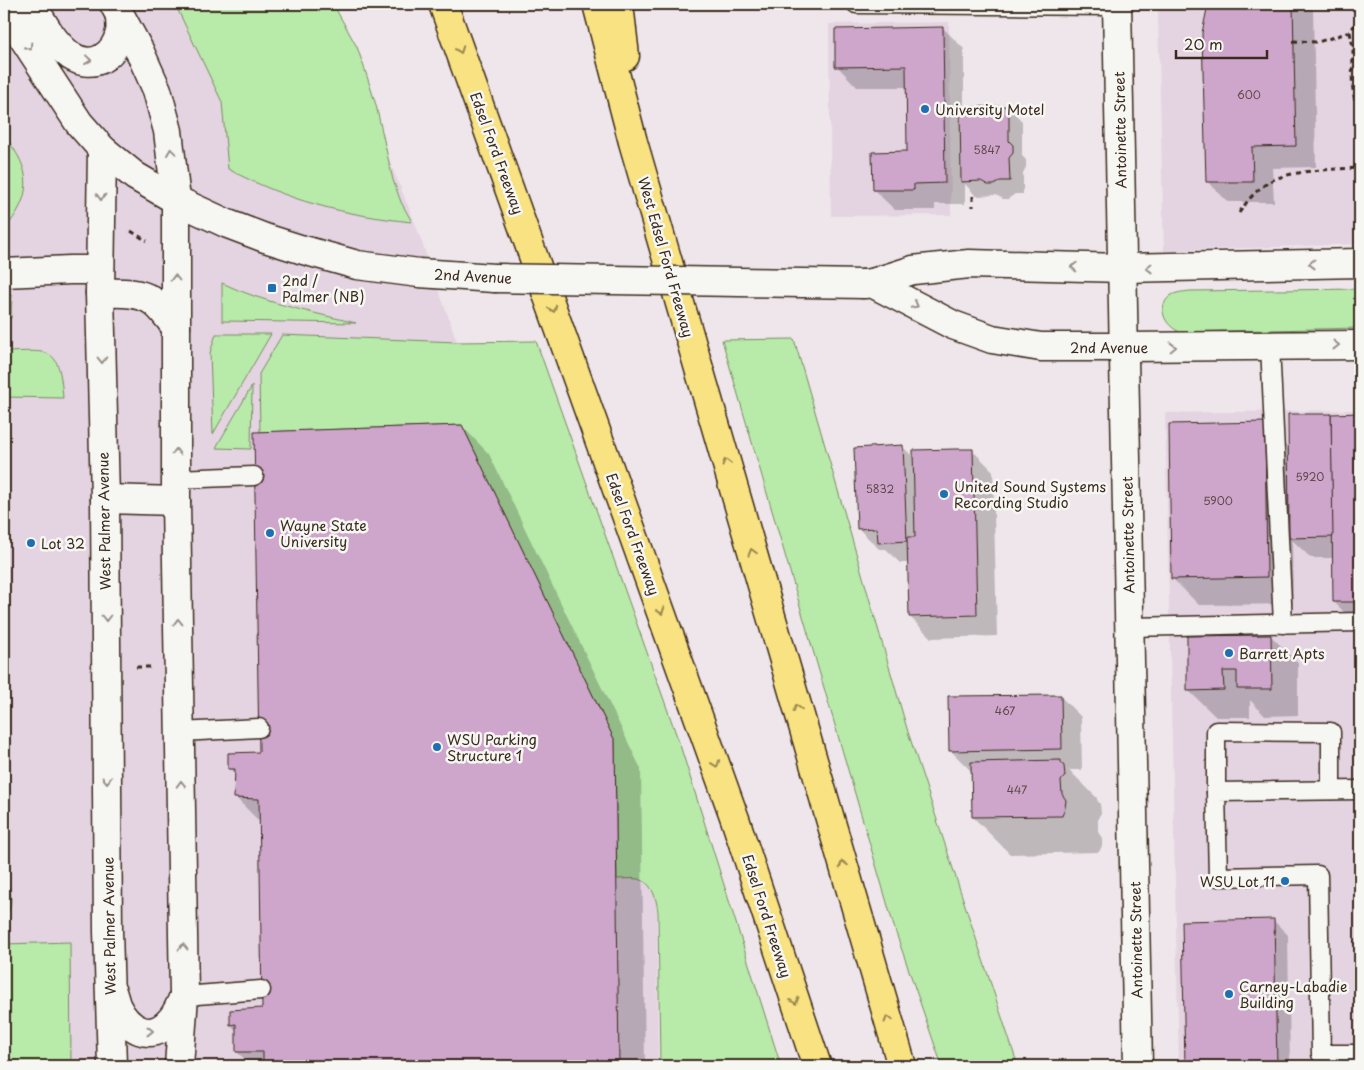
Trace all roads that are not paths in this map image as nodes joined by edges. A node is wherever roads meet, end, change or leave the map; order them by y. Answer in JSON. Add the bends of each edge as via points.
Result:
{"nodes":[{"id":1,"x":8,"y":4,"type":"edge"},
{"id":2,"x":32,"y":4,"type":"edge"},
{"id":3,"x":443,"y":4,"type":"edge"},
{"id":4,"x":619,"y":4,"type":"edge"},
{"id":5,"x":856,"y":4,"type":"edge"},
{"id":6,"x":1117,"y":5,"type":"edge"},
{"id":7,"x":117,"y":10,"type":"edge"},
{"id":8,"x":597,"y":11,"type":"edge"},
{"id":9,"x":633,"y":142,"type":"junction"},
{"id":10,"x":102,"y":148,"type":"junction"},
{"id":11,"x":176,"y":200,"type":"junction"},
{"id":12,"x":1360,"y":263,"type":"edge"},
{"id":13,"x":1123,"y":268,"type":"junction"},
{"id":14,"x":4,"y":273,"type":"edge"},
{"id":15,"x":100,"y":281,"type":"junction"},
{"id":16,"x":868,"y":283,"type":"junction"},
{"id":17,"x":176,"y":327,"type":"junction"},
{"id":18,"x":1270,"y":345,"type":"junction"},
{"id":19,"x":1360,"y":345,"type":"edge"},
{"id":20,"x":1124,"y":348,"type":"junction"},
{"id":21,"x":254,"y":476,"type":"dead end"},
{"id":22,"x":176,"y":490,"type":"junction"},
{"id":23,"x":104,"y":499,"type":"junction"},
{"id":24,"x":1360,"y":622,"type":"edge"},
{"id":25,"x":1283,"y":624,"type":"junction"},
{"id":26,"x":1130,"y":627,"type":"junction"},
{"id":27,"x":259,"y":728,"type":"dead end"},
{"id":28,"x":180,"y":732,"type":"junction"},
{"id":29,"x":1331,"y":790,"type":"junction"},
{"id":30,"x":1360,"y":790,"type":"edge"},
{"id":31,"x":1216,"y":792,"type":"junction"},
{"id":32,"x":110,"y":986,"type":"junction"},
{"id":33,"x":261,"y":990,"type":"dead end"},
{"id":34,"x":184,"y":996,"type":"junction"},
{"id":35,"x":1360,"y":1054,"type":"edge"},
{"id":36,"x":1321,"y":1062,"type":"edge"},
{"id":37,"x":112,"y":1066,"type":"edge"},
{"id":38,"x":179,"y":1066,"type":"edge"},
{"id":39,"x":817,"y":1066,"type":"edge"},
{"id":40,"x":902,"y":1066,"type":"edge"},
{"id":41,"x":1138,"y":1066,"type":"edge"}],
"edges":[{"from":1,"to":10,"type":"street","one_way":true,"via":[[22,36],[58,93]]},
{"from":2,"to":7,"type":"street","one_way":true,"via":[[61,47],[86,62],[99,61],[117,42],[120,30]]},
{"from":3,"to":39,"type":"highway","name":"Edsel Ford Freeway","one_way":true,"via":[[732,810]]},
{"from":4,"to":9,"type":"highway"},
{"from":5,"to":6,"type":"lane"},
{"from":6,"to":13,"type":"street","name":"Antoinette Street"},
{"from":11,"to":7,"type":"street","one_way":true,"via":[[168,131],[157,90]]},
{"from":8,"to":9,"type":"highway","name":"West Edsel Ford Freeway"},
{"from":40,"to":9,"type":"highway","name":"West Edsel Ford Freeway","one_way":true},
{"from":10,"to":11,"type":"street","name":"2nd Avenue","via":[[135,176]]},
{"from":10,"to":15,"type":"street","name":"West Palmer Avenue","one_way":true},
{"from":11,"to":16,"type":"street","name":"2nd Avenue","bridge":true,"via":[[228,224],[300,250],[357,265],[419,273],[494,278]]},
{"from":17,"to":11,"type":"street","one_way":true},
{"from":12,"to":13,"type":"street","name":"2nd Avenue","one_way":true},
{"from":13,"to":16,"type":"street","name":"2nd Avenue","one_way":true,"via":[[969,264],[913,270]]},
{"from":13,"to":20,"type":"street","name":"Antoinette Street"},
{"from":14,"to":15,"type":"street","via":[[70,270]]},
{"from":15,"to":17,"type":"street","via":[[122,293],[153,300]]},
{"from":15,"to":23,"type":"street","name":"West Palmer Avenue","one_way":true},
{"from":16,"to":20,"type":"street","name":"2nd Avenue","one_way":true,"via":[[953,325],[992,339],[1041,347]]},
{"from":22,"to":17,"type":"street","one_way":true},
{"from":18,"to":19,"type":"street","name":"2nd Avenue","one_way":true},
{"from":20,"to":18,"type":"street","name":"2nd Avenue","one_way":true},
{"from":18,"to":25,"type":"lane"},
{"from":20,"to":26,"type":"street","name":"Antoinette Street"},
{"from":21,"to":22,"type":"lane"},
{"from":22,"to":23,"type":"street"},
{"from":28,"to":22,"type":"street","one_way":true},
{"from":23,"to":32,"type":"street","name":"West Palmer Avenue","one_way":true},
{"from":24,"to":25,"type":"lane"},
{"from":25,"to":26,"type":"lane"},
{"from":26,"to":41,"type":"street","name":"Antoinette Street"},
{"from":27,"to":28,"type":"lane"},
{"from":34,"to":28,"type":"street","one_way":true},
{"from":29,"to":30,"type":"lane"},
{"from":29,"to":31,"type":"lane"},
{"from":29,"to":31,"type":"lane","via":[[1331,732],[1216,731]]},
{"from":31,"to":36,"type":"lane","via":[[1218,877],[1318,875]]},
{"from":32,"to":34,"type":"street","one_way":true,"via":[[117,1007],[126,1020],[135,1029],[148,1032],[159,1030],[170,1021]]},
{"from":32,"to":37,"type":"street","name":"West Palmer Avenue"},
{"from":33,"to":34,"type":"lane"},
{"from":34,"to":38,"type":"street"},
{"from":35,"to":36,"type":"lane"}]}
